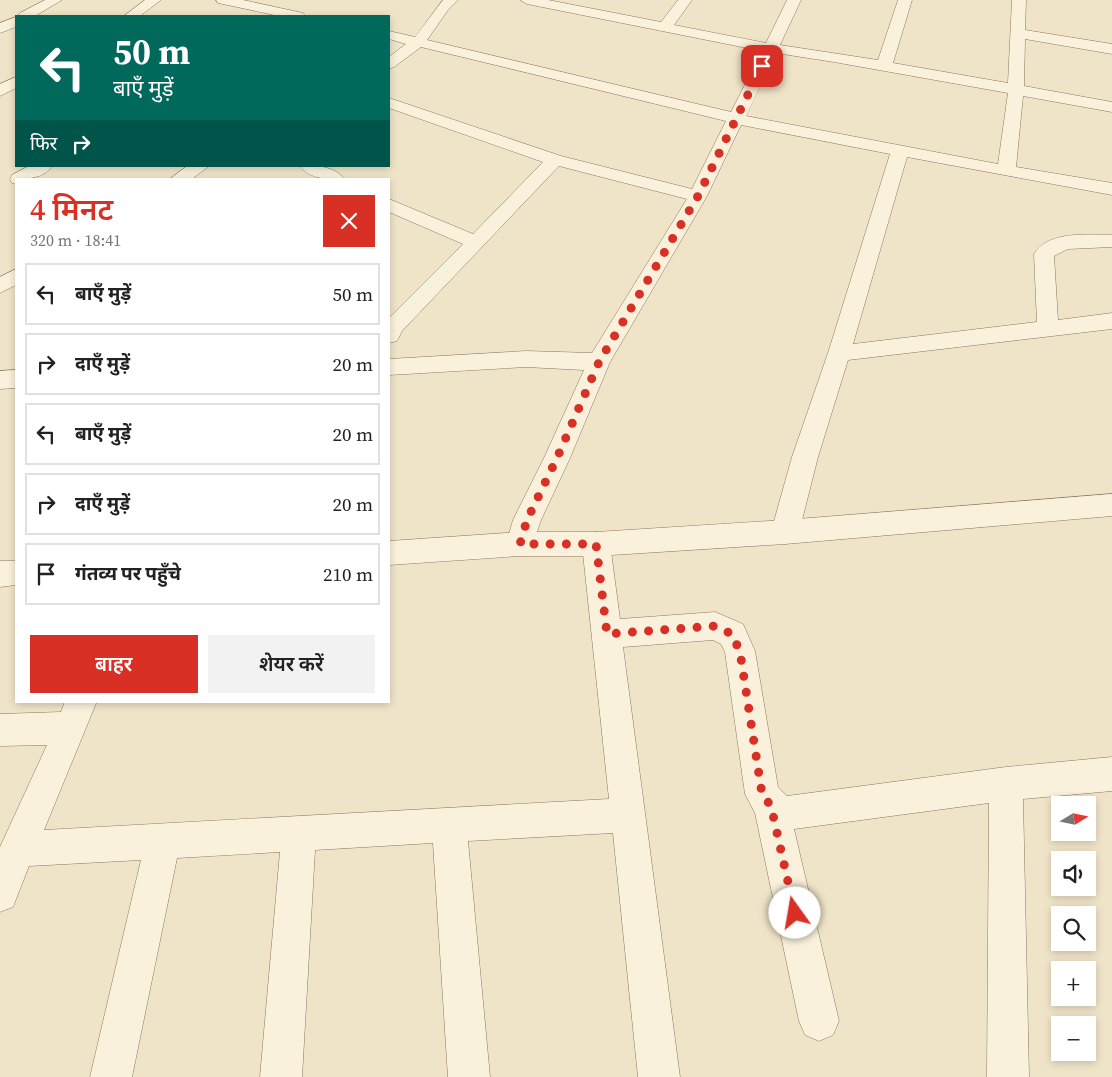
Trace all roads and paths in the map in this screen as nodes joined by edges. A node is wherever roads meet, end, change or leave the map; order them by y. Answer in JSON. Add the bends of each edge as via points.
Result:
{"nodes":[{"id":1,"x":55,"y":0,"type":"edge"},
{"id":2,"x":154,"y":0,"type":"edge"},
{"id":3,"x":223,"y":0,"type":"edge"},
{"id":4,"x":451,"y":0,"type":"edge"},
{"id":5,"x":527,"y":0,"type":"edge"},
{"id":6,"x":685,"y":0,"type":"edge"},
{"id":7,"x":794,"y":0,"type":"edge"},
{"id":8,"x":905,"y":0,"type":"edge"},
{"id":9,"x":1019,"y":0,"type":"edge"},
{"id":10,"x":27,"y":15,"type":"edge"},
{"id":11,"x":132,"y":15,"type":"edge"},
{"id":12,"x":293,"y":15,"type":"edge"},
{"id":13,"x":15,"y":22,"type":"edge"},
{"id":14,"x":665,"y":27,"type":"junction"},
{"id":15,"x":0,"y":30,"type":"edge"},
{"id":16,"x":1017,"y":33,"type":"junction"},
{"id":17,"x":390,"y":35,"type":"edge"},
{"id":18,"x":418,"y":41,"type":"junction"},
{"id":19,"x":770,"y":48,"type":"junction"},
{"id":20,"x":1112,"y":49,"type":"edge"},
{"id":21,"x":390,"y":63,"type":"edge"},
{"id":22,"x":884,"y":66,"type":"junction"},
{"id":23,"x":15,"y":83,"type":"edge"},
{"id":24,"x":1016,"y":90,"type":"junction"},
{"id":25,"x":0,"y":91,"type":"edge"},
{"id":26,"x":390,"y":103,"type":"edge"},
{"id":27,"x":1112,"y":107,"type":"edge"},
{"id":28,"x":737,"y":119,"type":"junction"},
{"id":29,"x":900,"y":150,"type":"junction"},
{"id":30,"x":555,"y":160,"type":"junction"},
{"id":31,"x":41,"y":167,"type":"edge"},
{"id":32,"x":198,"y":167,"type":"edge"},
{"id":33,"x":311,"y":167,"type":"edge"},
{"id":34,"x":1006,"y":171,"type":"junction"},
{"id":35,"x":20,"y":178,"type":"edge"},
{"id":36,"x":181,"y":178,"type":"edge"},
{"id":37,"x":333,"y":178,"type":"edge"},
{"id":38,"x":15,"y":180,"type":"edge"},
{"id":39,"x":0,"y":188,"type":"edge"},
{"id":40,"x":1112,"y":189,"type":"edge"},
{"id":41,"x":698,"y":196,"type":"junction"},
{"id":42,"x":390,"y":205,"type":"edge"},
{"id":43,"x":1112,"y":241,"type":"edge"},
{"id":44,"x":475,"y":242,"type":"junction"},
{"id":45,"x":15,"y":277,"type":"edge"},
{"id":46,"x":0,"y":286,"type":"edge"},
{"id":47,"x":1112,"y":321,"type":"edge"},
{"id":48,"x":390,"y":329,"type":"edge"},
{"id":49,"x":1048,"y":329,"type":"junction"},
{"id":50,"x":839,"y":353,"type":"junction"},
{"id":51,"x":599,"y":362,"type":"junction"},
{"id":52,"x":390,"y":367,"type":"edge"},
{"id":53,"x":15,"y":379,"type":"edge"},
{"id":54,"x":0,"y":380,"type":"edge"},
{"id":55,"x":1112,"y":505,"type":"edge"},
{"id":56,"x":785,"y":532,"type":"junction"},
{"id":57,"x":520,"y":544,"type":"junction"},
{"id":58,"x":596,"y":544,"type":"junction"},
{"id":59,"x":390,"y":553,"type":"edge"},
{"id":60,"x":15,"y":572,"type":"edge"},
{"id":61,"x":0,"y":574,"type":"edge"},
{"id":62,"x":607,"y":634,"type":"junction"},
{"id":63,"x":76,"y":714,"type":"edge"},
{"id":64,"x":0,"y":730,"type":"edge"},
{"id":65,"x":1112,"y":774,"type":"edge"},
{"id":66,"x":1006,"y":784,"type":"junction"},
{"id":67,"x":771,"y":806,"type":"junction"},
{"id":68,"x":627,"y":815,"type":"junction"},
{"id":69,"x":449,"y":825,"type":"junction"},
{"id":70,"x":299,"y":833,"type":"junction"},
{"id":71,"x":163,"y":840,"type":"junction"},
{"id":72,"x":18,"y":849,"type":"junction"},
{"id":73,"x":0,"y":894,"type":"edge"},
{"id":74,"x":819,"y":1021,"type":"dead end"},
{"id":75,"x":111,"y":1077,"type":"edge"},
{"id":76,"x":282,"y":1077,"type":"edge"},
{"id":77,"x":469,"y":1077,"type":"edge"},
{"id":78,"x":659,"y":1077,"type":"edge"},
{"id":79,"x":1008,"y":1077,"type":"edge"}],
"edges":[{"from":1,"to":10,"type":"street"},
{"from":2,"to":11,"type":"street"},
{"from":3,"to":12,"type":"street"},
{"from":4,"to":18,"type":"street"},
{"from":5,"to":14,"type":"street"},
{"from":6,"to":14,"type":"street"},
{"from":7,"to":19,"type":"street"},
{"from":8,"to":22,"type":"street"},
{"from":9,"to":16,"type":"street"},
{"from":13,"to":15,"type":"street"},
{"from":14,"to":19,"type":"street"},
{"from":16,"to":20,"type":"street"},
{"from":16,"to":24,"type":"street"},
{"from":17,"to":18,"type":"street"},
{"from":18,"to":21,"type":"street"},
{"from":18,"to":28,"type":"street"},
{"from":19,"to":22,"type":"street"},
{"from":19,"to":28,"type":"street"},
{"from":22,"to":24,"type":"street"},
{"from":23,"to":25,"type":"street"},
{"from":24,"to":27,"type":"street"},
{"from":24,"to":34,"type":"street"},
{"from":26,"to":30,"type":"street"},
{"from":28,"to":29,"type":"street"},
{"from":28,"to":41,"type":"street"},
{"from":29,"to":34,"type":"street"},
{"from":29,"to":50,"type":"street"},
{"from":30,"to":41,"type":"street"},
{"from":30,"to":44,"type":"street"},
{"from":31,"to":35,"type":"street"},
{"from":32,"to":36,"type":"street"},
{"from":33,"to":37,"type":"street"},
{"from":34,"to":40,"type":"street"},
{"from":38,"to":39,"type":"street"},
{"from":41,"to":51,"type":"street"},
{"from":42,"to":44,"type":"street"},
{"from":43,"to":49,"type":"street","via":[[1066,242],[1044,254]]},
{"from":44,"to":48,"type":"street","via":[[436,286]]},
{"from":45,"to":46,"type":"street"},
{"from":47,"to":49,"type":"street"},
{"from":49,"to":50,"type":"street"},
{"from":50,"to":56,"type":"street","via":[[805,457]]},
{"from":51,"to":52,"type":"street","via":[[526,359]]},
{"from":51,"to":57,"type":"street","via":[[527,520]]},
{"from":53,"to":54,"type":"street"},
{"from":55,"to":56,"type":"street"},
{"from":56,"to":58,"type":"street"},
{"from":57,"to":58,"type":"street"},
{"from":57,"to":59,"type":"street"},
{"from":58,"to":62,"type":"street"},
{"from":60,"to":61,"type":"street"},
{"from":62,"to":67,"type":"street","via":[[715,626],[732,634],[740,652],[762,794]]},
{"from":62,"to":68,"type":"street"},
{"from":63,"to":64,"type":"street"},
{"from":63,"to":72,"type":"street"},
{"from":65,"to":66,"type":"street"},
{"from":66,"to":67,"type":"street","via":[[786,813]]},
{"from":66,"to":79,"type":"street"},
{"from":67,"to":74,"type":"street"},
{"from":68,"to":69,"type":"street"},
{"from":68,"to":78,"type":"street"},
{"from":69,"to":70,"type":"street"},
{"from":69,"to":77,"type":"street"},
{"from":70,"to":71,"type":"street"},
{"from":70,"to":76,"type":"street"},
{"from":71,"to":72,"type":"street"},
{"from":71,"to":75,"type":"street"},
{"from":72,"to":73,"type":"street"}]}
